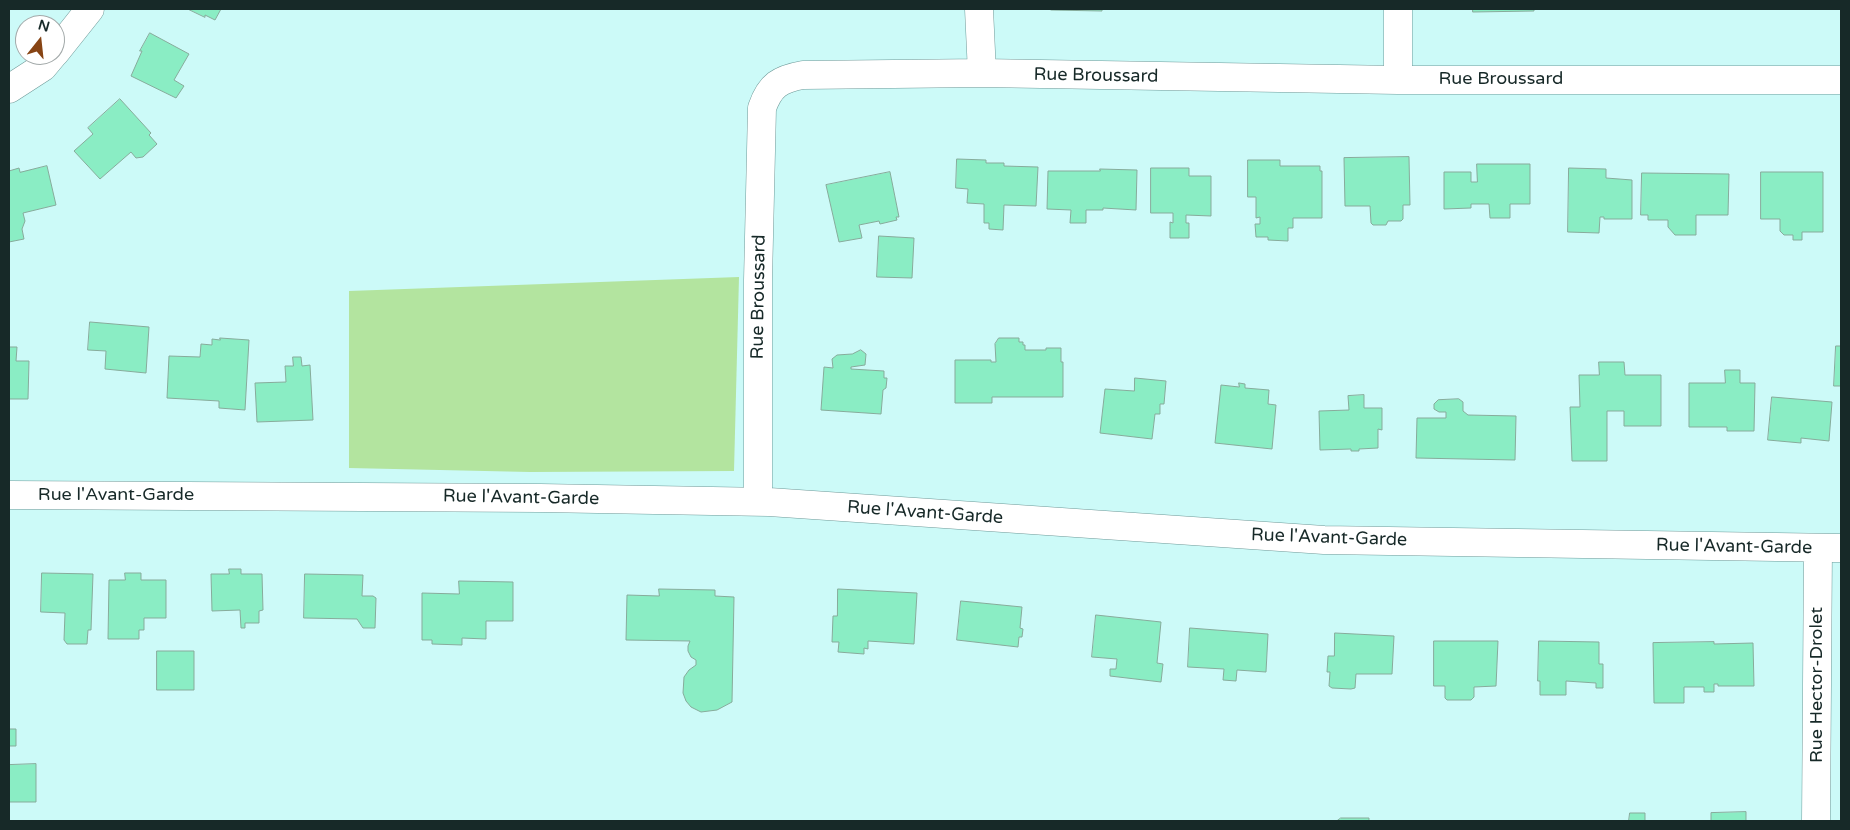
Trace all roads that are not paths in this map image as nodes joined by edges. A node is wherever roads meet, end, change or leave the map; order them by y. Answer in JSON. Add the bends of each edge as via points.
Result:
{"nodes":[{"id":1,"x":90,"y":9,"type":"edge"},
{"id":2,"x":979,"y":9,"type":"edge"},
{"id":3,"x":1398,"y":9,"type":"edge"},
{"id":4,"x":65,"y":40,"type":"edge"},
{"id":5,"x":45,"y":65,"type":"edge"},
{"id":6,"x":982,"y":73,"type":"junction"},
{"id":7,"x":1398,"y":80,"type":"junction"},
{"id":8,"x":1841,"y":80,"type":"edge"},
{"id":9,"x":9,"y":89,"type":"edge"},
{"id":10,"x":9,"y":495,"type":"edge"},
{"id":11,"x":758,"y":502,"type":"junction"},
{"id":12,"x":1830,"y":548,"type":"edge"},
{"id":13,"x":1816,"y":821,"type":"edge"}],
"edges":[{"from":1,"to":4,"type":"street"},
{"from":2,"to":6,"type":"street"},
{"from":3,"to":7,"type":"street"},
{"from":5,"to":9,"type":"street"},
{"from":6,"to":7,"type":"street","name":"Rue Broussard"},
{"from":6,"to":11,"type":"street","name":"Rue Broussard","via":[[803,75],[780,82],[765,98],[762,108],[758,280]]},
{"from":7,"to":8,"type":"street","name":"Rue Broussard"},
{"from":10,"to":11,"type":"street","name":"Rue l'Avant-Garde"},
{"from":11,"to":12,"type":"street","name":"Rue l'Avant-Garde","via":[[1324,540]]},
{"from":12,"to":13,"type":"street","name":"Rue Hector-Drolet"}]}
